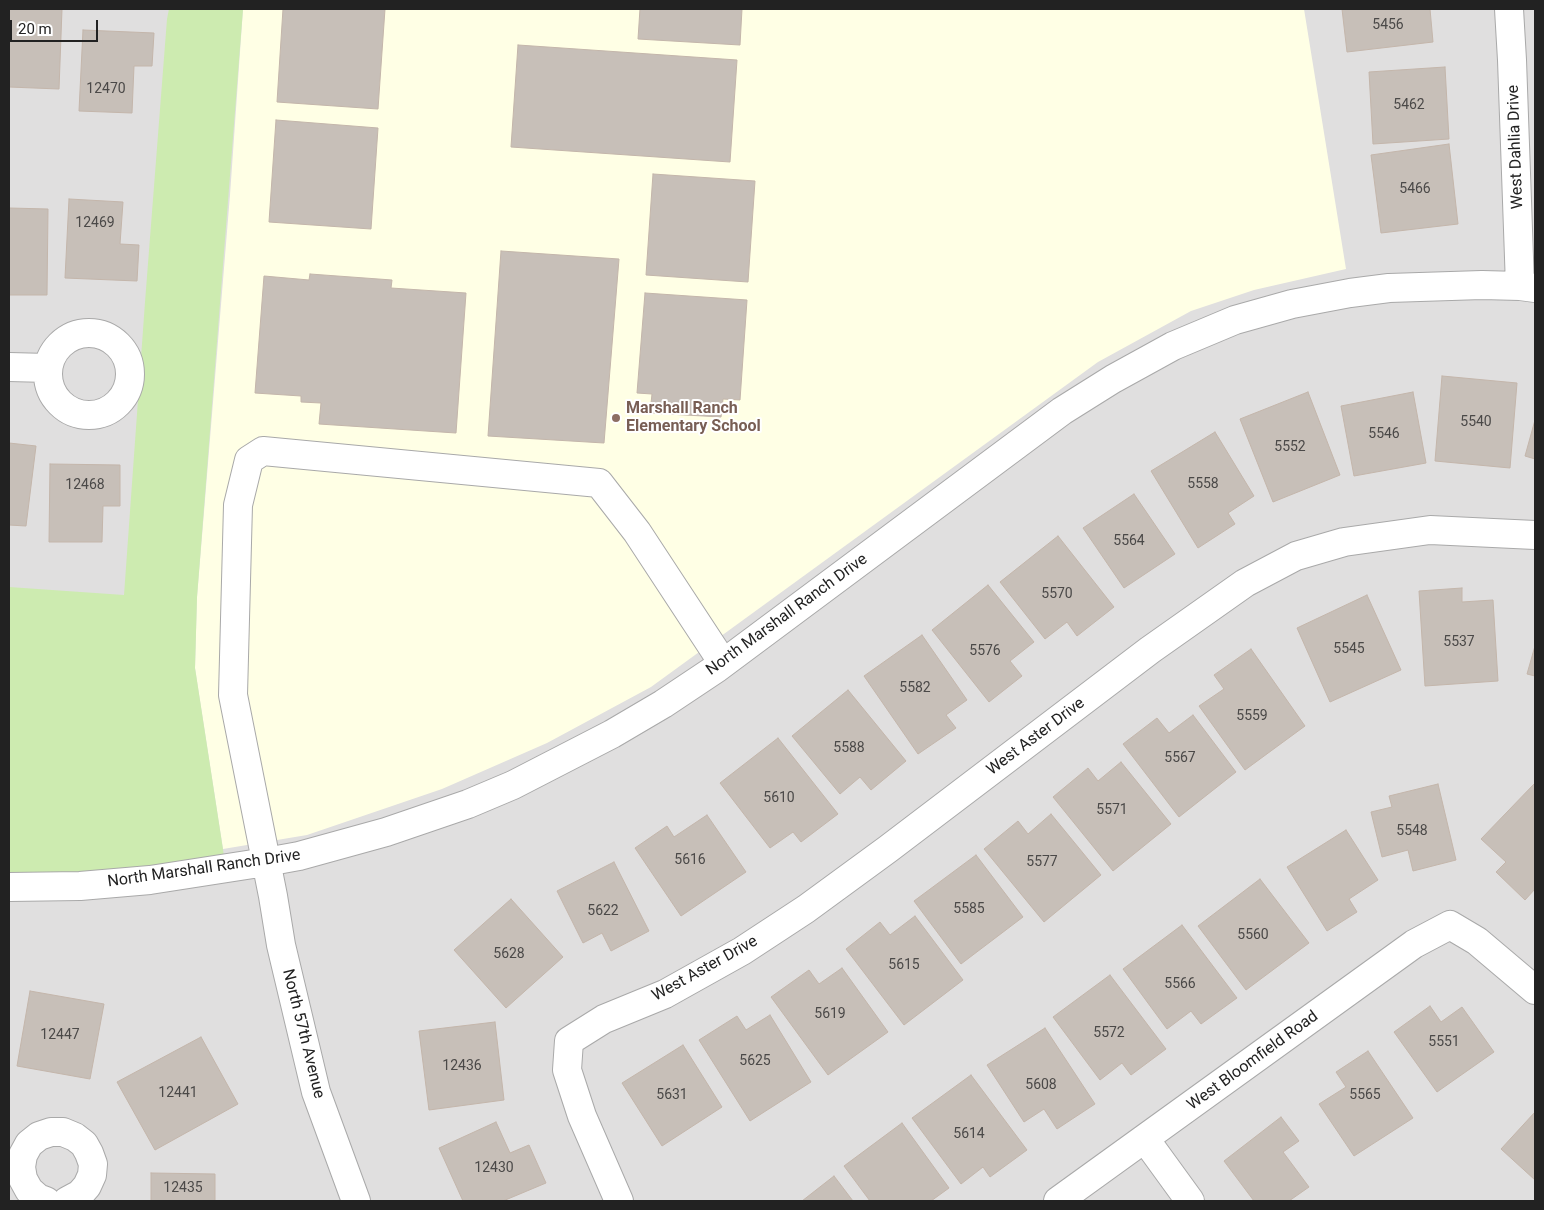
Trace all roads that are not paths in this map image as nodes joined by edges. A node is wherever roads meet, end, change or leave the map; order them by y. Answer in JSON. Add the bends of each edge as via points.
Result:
{"nodes":[{"id":1,"x":1508,"y":9,"type":"edge"},
{"id":2,"x":1524,"y":60,"type":"edge"},
{"id":3,"x":1528,"y":287,"type":"edge"},
{"id":4,"x":9,"y":367,"type":"edge"},
{"id":5,"x":48,"y":368,"type":"dead end"},
{"id":6,"x":1535,"y":535,"type":"edge"},
{"id":7,"x":723,"y":663,"type":"junction"},
{"id":8,"x":266,"y":862,"type":"junction"},
{"id":9,"x":9,"y":887,"type":"edge"},
{"id":10,"x":1535,"y":990,"type":"edge"},
{"id":11,"x":1145,"y":1139,"type":"junction"},
{"id":12,"x":40,"y":1200,"type":"edge"},
{"id":13,"x":67,"y":1201,"type":"edge"},
{"id":14,"x":356,"y":1201,"type":"edge"},
{"id":15,"x":619,"y":1201,"type":"edge"},
{"id":16,"x":1058,"y":1201,"type":"edge"},
{"id":17,"x":1190,"y":1201,"type":"edge"}],
"edges":[{"from":1,"to":2,"type":"street","name":"West Dahlia Drive"},
{"from":2,"to":3,"type":"street","name":"West Dahlia Drive"},
{"from":3,"to":7,"type":"street","name":"North Marshall Ranch Drive","via":[[1427,286],[1350,293],[1292,304],[1235,320],[1174,346],[1062,411]]},
{"from":4,"to":5,"type":"street"},
{"from":6,"to":15,"type":"street","name":"West Aster Drive","via":[[1430,530],[1344,542],[1296,556],[1245,583],[1150,650],[806,909],[742,951],[665,994],[604,1019],[569,1041],[567,1070],[582,1116]]},
{"from":7,"to":8,"type":"street","name":"North Marshall Ranch Drive","via":[[612,734],[513,785],[386,832]]},
{"from":7,"to":8,"type":"street","name":"North 57th Avenue","via":[[637,532],[599,483],[263,451],[249,460],[238,505],[233,695]]},
{"from":8,"to":9,"type":"street","name":"North Marshall Ranch Drive","via":[[150,880],[80,886]]},
{"from":8,"to":14,"type":"street","name":"North 57th Avenue","via":[[281,945],[316,1092]]},
{"from":10,"to":11,"type":"street","name":"West Bloomfield Road","via":[[1477,941],[1450,925],[1414,944]]},
{"from":11,"to":16,"type":"street","name":"West Bloomfield Road"},
{"from":11,"to":17,"type":"street"},
{"from":12,"to":13,"type":"street","via":[[23,1180],[23,1155],[39,1136],[63,1132],[84,1144],[93,1164],[87,1186]]}]}
